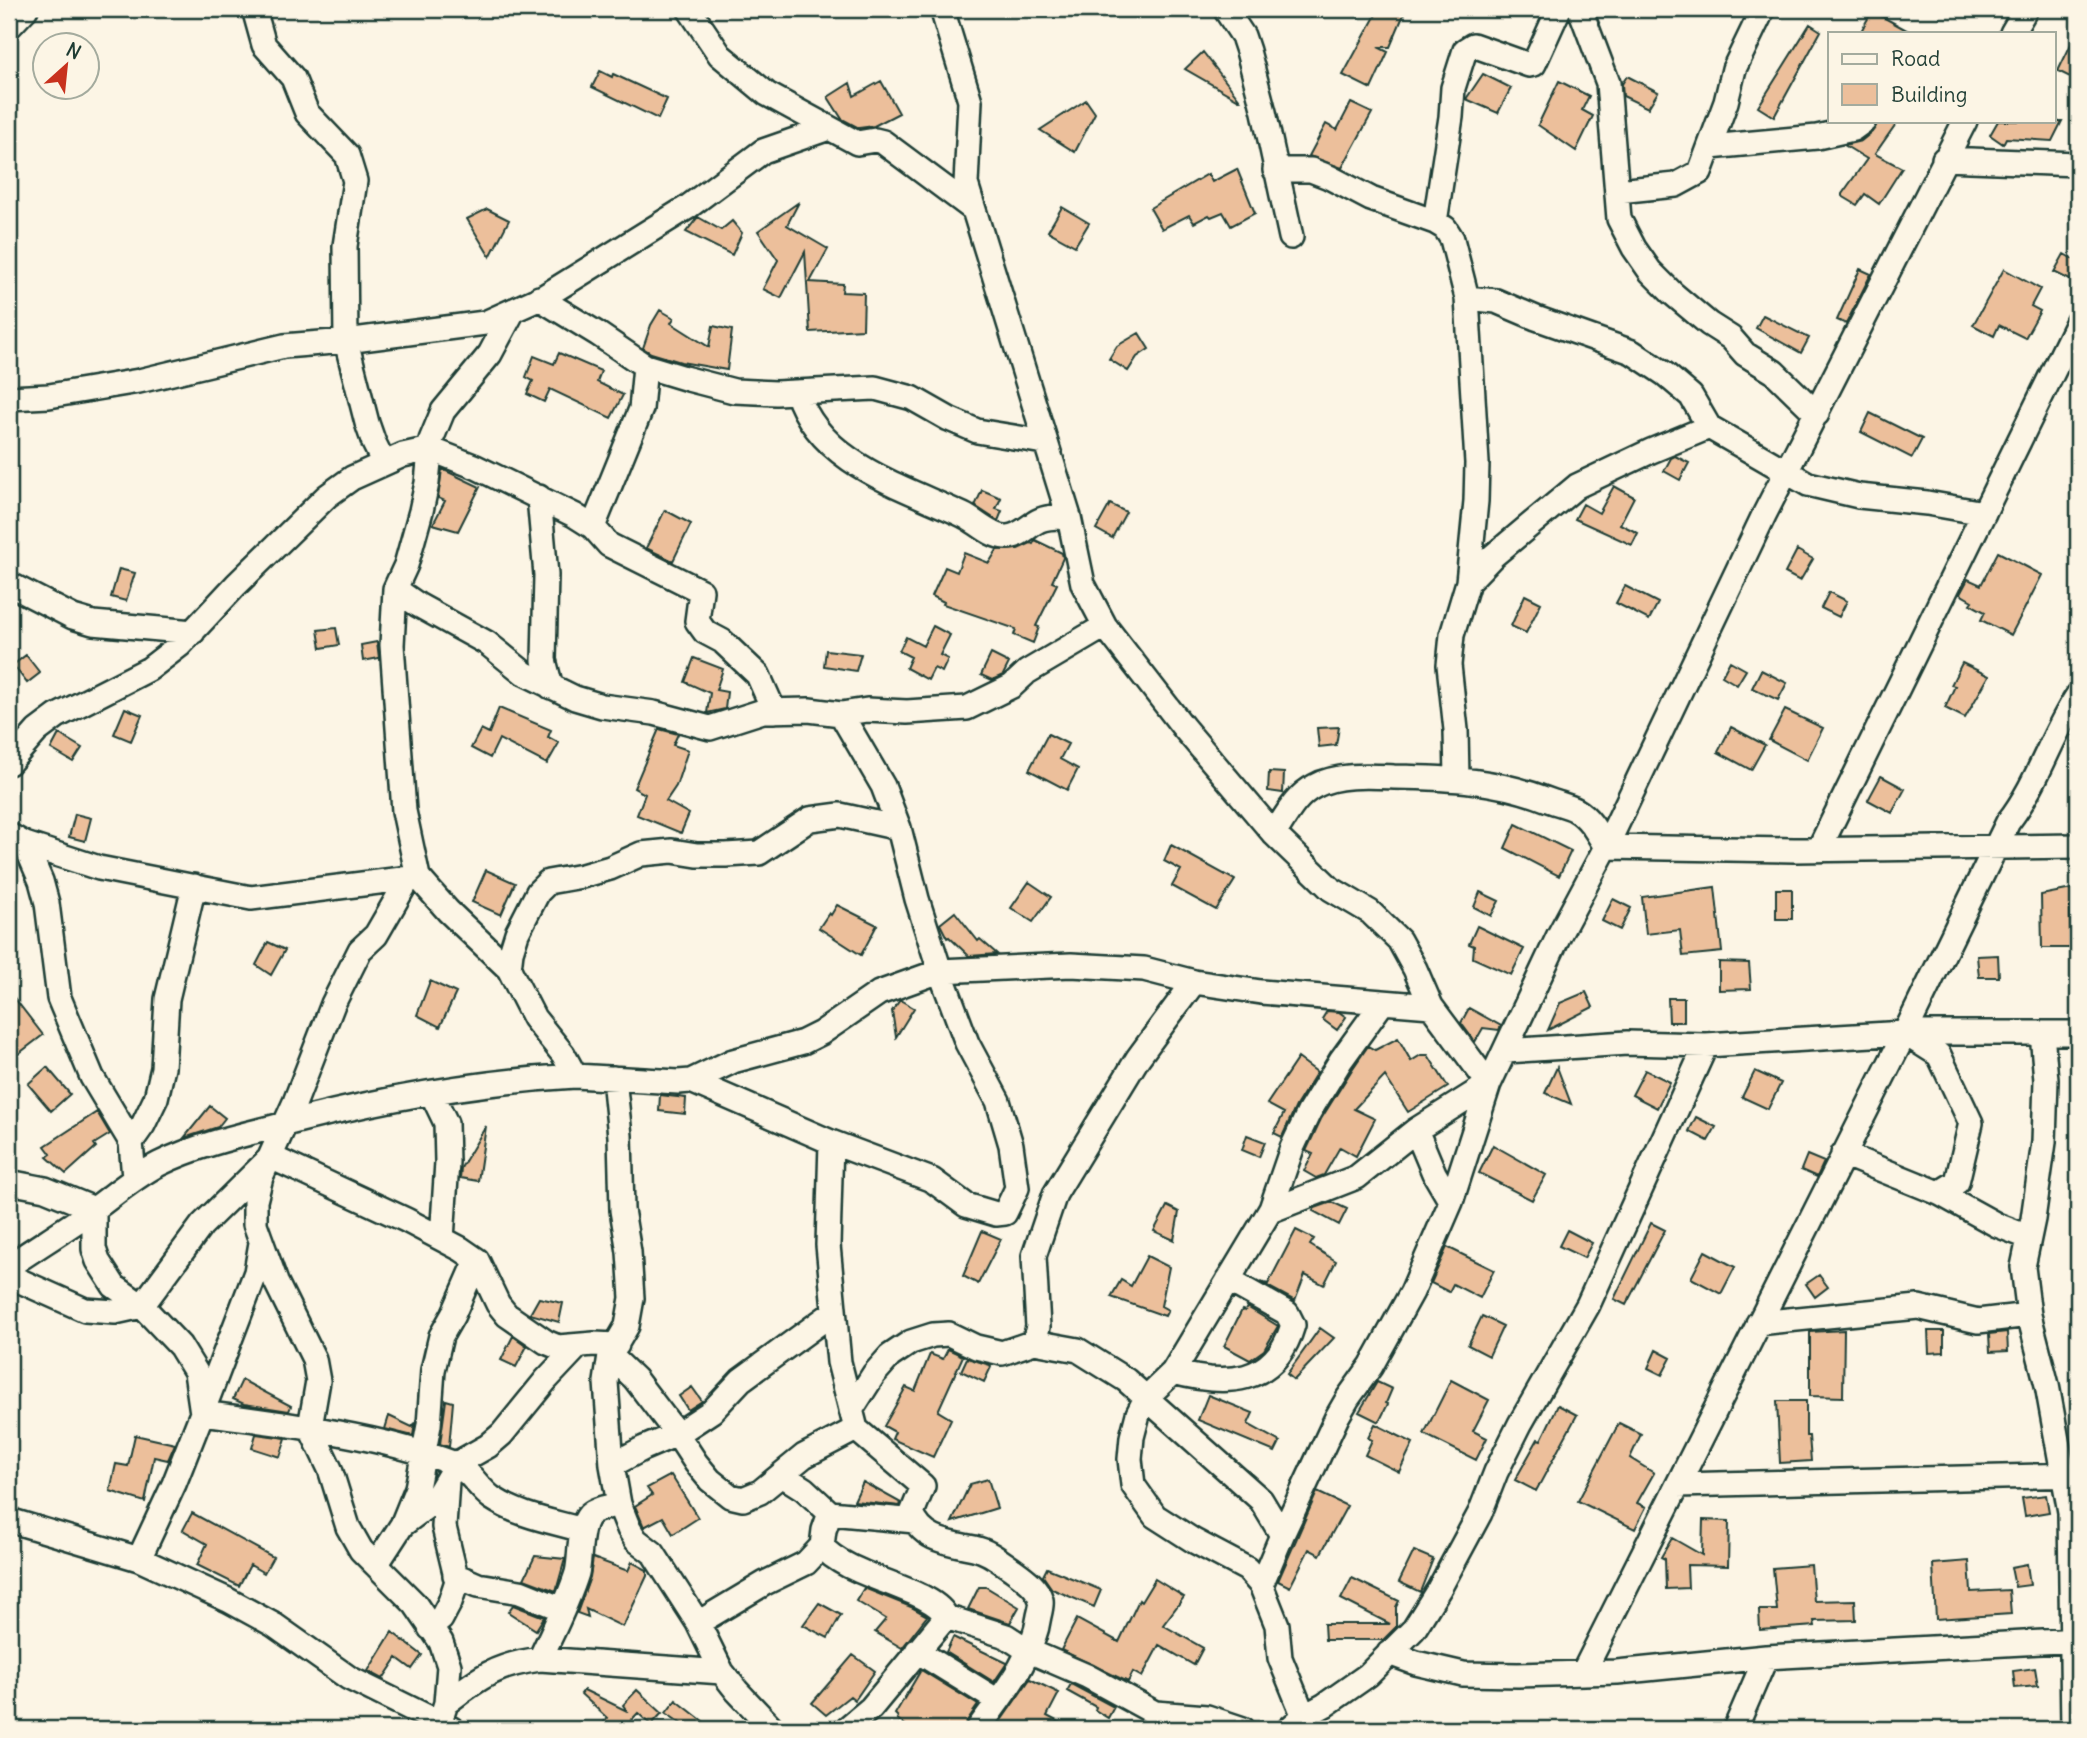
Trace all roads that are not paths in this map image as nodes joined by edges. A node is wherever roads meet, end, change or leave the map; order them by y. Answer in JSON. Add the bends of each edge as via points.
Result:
{"nodes":[{"id":1,"x":26,"y":9,"type":"edge"},
{"id":2,"x":254,"y":9,"type":"edge"},
{"id":3,"x":689,"y":9,"type":"edge"},
{"id":4,"x":1225,"y":9,"type":"edge"},
{"id":5,"x":1559,"y":9,"type":"edge"},
{"id":6,"x":1580,"y":9,"type":"edge"},
{"id":7,"x":1763,"y":9,"type":"edge"},
{"id":8,"x":2026,"y":9,"type":"edge"},
{"id":9,"x":949,"y":10,"type":"edge"},
{"id":10,"x":9,"y":27,"type":"edge"},
{"id":11,"x":2013,"y":32,"type":"edge"},
{"id":12,"x":1863,"y":122,"type":"edge"},
{"id":13,"x":1956,"y":124,"type":"edge"},
{"id":14,"x":830,"y":128,"type":"junction"},
{"id":15,"x":1710,"y":147,"type":"junction"},
{"id":16,"x":1944,"y":159,"type":"junction"},
{"id":17,"x":2078,"y":164,"type":"edge"},
{"id":18,"x":1275,"y":170,"type":"junction"},
{"id":19,"x":1618,"y":191,"type":"junction"},
{"id":20,"x":973,"y":209,"type":"junction"},
{"id":21,"x":1435,"y":222,"type":"junction"},
{"id":22,"x":1291,"y":237,"type":"dead end"},
{"id":23,"x":539,"y":298,"type":"junction"},
{"id":24,"x":1467,"y":298,"type":"junction"},
{"id":25,"x":513,"y":311,"type":"junction"},
{"id":26,"x":2076,"y":331,"type":"edge"},
{"id":27,"x":346,"y":341,"type":"junction"},
{"id":28,"x":645,"y":366,"type":"junction"},
{"id":29,"x":797,"y":392,"type":"junction"},
{"id":30,"x":9,"y":398,"type":"edge"},
{"id":31,"x":1817,"y":414,"type":"junction"},
{"id":32,"x":1709,"y":427,"type":"junction"},
{"id":33,"x":1044,"y":442,"type":"junction"},
{"id":34,"x":430,"y":449,"type":"junction"},
{"id":35,"x":384,"y":463,"type":"junction"},
{"id":36,"x":1786,"y":472,"type":"junction"},
{"id":37,"x":539,"y":498,"type":"junction"},
{"id":38,"x":1984,"y":513,"type":"junction"},
{"id":39,"x":1069,"y":517,"type":"junction"},
{"id":40,"x":593,"y":527,"type":"junction"},
{"id":41,"x":1468,"y":582,"type":"junction"},
{"id":42,"x":9,"y":583,"type":"edge"},
{"id":43,"x":395,"y":589,"type":"junction"},
{"id":44,"x":1104,"y":626,"type":"junction"},
{"id":45,"x":193,"y":632,"type":"junction"},
{"id":46,"x":551,"y":687,"type":"junction"},
{"id":47,"x":2078,"y":695,"type":"edge"},
{"id":48,"x":774,"y":711,"type":"junction"},
{"id":49,"x":841,"y":714,"type":"junction"},
{"id":50,"x":9,"y":763,"type":"edge"},
{"id":51,"x":1457,"y":778,"type":"junction"},
{"id":52,"x":899,"y":828,"type":"junction"},
{"id":53,"x":1273,"y":834,"type":"junction"},
{"id":54,"x":17,"y":840,"type":"edge"},
{"id":55,"x":1997,"y":846,"type":"junction"},
{"id":56,"x":2078,"y":846,"type":"edge"},
{"id":57,"x":1606,"y":847,"type":"junction"},
{"id":58,"x":1819,"y":849,"type":"junction"},
{"id":59,"x":413,"y":877,"type":"junction"},
{"id":60,"x":194,"y":887,"type":"junction"},
{"id":61,"x":509,"y":969,"type":"junction"},
{"id":62,"x":940,"y":971,"type":"junction"},
{"id":63,"x":1194,"y":982,"type":"junction"},
{"id":64,"x":1383,"y":1002,"type":"junction"},
{"id":65,"x":1431,"y":1006,"type":"junction"},
{"id":66,"x":1905,"y":1033,"type":"junction"},
{"id":67,"x":2042,"y":1033,"type":"junction"},
{"id":68,"x":2078,"y":1033,"type":"edge"},
{"id":69,"x":1706,"y":1045,"type":"junction"},
{"id":70,"x":1506,"y":1051,"type":"junction"},
{"id":71,"x":575,"y":1076,"type":"junction"},
{"id":72,"x":614,"y":1078,"type":"junction"},
{"id":73,"x":691,"y":1081,"type":"junction"},
{"id":74,"x":1489,"y":1084,"type":"junction"},
{"id":75,"x":432,"y":1094,"type":"junction"},
{"id":76,"x":285,"y":1124,"type":"junction"},
{"id":77,"x":1416,"y":1130,"type":"junction"},
{"id":78,"x":131,"y":1142,"type":"junction"},
{"id":79,"x":831,"y":1142,"type":"junction"},
{"id":80,"x":1843,"y":1154,"type":"junction"},
{"id":81,"x":271,"y":1157,"type":"junction"},
{"id":82,"x":134,"y":1178,"type":"junction"},
{"id":83,"x":9,"y":1182,"type":"edge"},
{"id":84,"x":1938,"y":1192,"type":"junction"},
{"id":85,"x":1451,"y":1202,"type":"junction"},
{"id":86,"x":94,"y":1209,"type":"junction"},
{"id":87,"x":1270,"y":1211,"type":"junction"},
{"id":88,"x":2028,"y":1237,"type":"junction"},
{"id":89,"x":262,"y":1238,"type":"junction"},
{"id":90,"x":442,"y":1239,"type":"junction"},
{"id":91,"x":477,"y":1260,"type":"junction"},
{"id":92,"x":9,"y":1266,"type":"edge"},
{"id":93,"x":9,"y":1276,"type":"edge"},
{"id":94,"x":1228,"y":1280,"type":"junction"},
{"id":95,"x":142,"y":1306,"type":"junction"},
{"id":96,"x":834,"y":1311,"type":"junction"},
{"id":97,"x":2029,"y":1315,"type":"junction"},
{"id":98,"x":1758,"y":1323,"type":"junction"},
{"id":99,"x":1034,"y":1342,"type":"junction"},
{"id":100,"x":578,"y":1346,"type":"junction"},
{"id":101,"x":613,"y":1350,"type":"junction"},
{"id":102,"x":1173,"y":1372,"type":"junction"},
{"id":103,"x":1146,"y":1398,"type":"junction"},
{"id":104,"x":202,"y":1413,"type":"junction"},
{"id":105,"x":854,"y":1419,"type":"junction"},
{"id":106,"x":310,"y":1427,"type":"junction"},
{"id":107,"x":677,"y":1434,"type":"junction"},
{"id":108,"x":422,"y":1454,"type":"junction"},
{"id":109,"x":612,"y":1465,"type":"junction"},
{"id":110,"x":452,"y":1471,"type":"junction"},
{"id":111,"x":782,"y":1475,"type":"junction"},
{"id":112,"x":2071,"y":1475,"type":"edge"},
{"id":113,"x":1678,"y":1485,"type":"junction"},
{"id":114,"x":620,"y":1504,"type":"junction"},
{"id":115,"x":831,"y":1513,"type":"junction"},
{"id":116,"x":9,"y":1520,"type":"edge"},
{"id":117,"x":915,"y":1521,"type":"junction"},
{"id":118,"x":402,"y":1525,"type":"junction"},
{"id":119,"x":582,"y":1530,"type":"junction"},
{"id":120,"x":1282,"y":1535,"type":"junction"},
{"id":121,"x":822,"y":1546,"type":"junction"},
{"id":122,"x":139,"y":1559,"type":"junction"},
{"id":123,"x":376,"y":1565,"type":"junction"},
{"id":124,"x":455,"y":1575,"type":"junction"},
{"id":125,"x":1261,"y":1585,"type":"junction"},
{"id":126,"x":562,"y":1609,"type":"junction"},
{"id":127,"x":946,"y":1617,"type":"junction"},
{"id":128,"x":698,"y":1623,"type":"junction"},
{"id":129,"x":430,"y":1628,"type":"junction"},
{"id":130,"x":2075,"y":1640,"type":"edge"},
{"id":131,"x":917,"y":1651,"type":"junction"},
{"id":132,"x":1029,"y":1651,"type":"junction"},
{"id":133,"x":1389,"y":1653,"type":"junction"},
{"id":134,"x":1766,"y":1657,"type":"junction"},
{"id":135,"x":540,"y":1659,"type":"junction"},
{"id":136,"x":722,"y":1672,"type":"junction"},
{"id":137,"x":1583,"y":1673,"type":"junction"},
{"id":138,"x":998,"y":1701,"type":"junction"},
{"id":139,"x":446,"y":1718,"type":"edge"},
{"id":140,"x":1300,"y":1725,"type":"edge"},
{"id":141,"x":773,"y":1729,"type":"edge"},
{"id":142,"x":846,"y":1729,"type":"edge"},
{"id":143,"x":978,"y":1729,"type":"edge"},
{"id":144,"x":1243,"y":1729,"type":"edge"},
{"id":145,"x":1735,"y":1729,"type":"edge"},
{"id":146,"x":2073,"y":1729,"type":"edge"}],
"edges":[{"from":1,"to":10,"type":"street"},
{"from":2,"to":27,"type":"street","via":[[264,45],[293,78],[307,113],[347,155],[355,181],[345,246]]},
{"from":3,"to":14,"type":"street","via":[[720,55],[767,94]]},
{"from":4,"to":18,"type":"street","via":[[1248,51]]},
{"from":5,"to":21,"type":"street","via":[[1534,64],[1473,45],[1465,50],[1453,89]]},
{"from":6,"to":19,"type":"street","via":[[1608,83]]},
{"from":7,"to":15,"type":"street","via":[[1734,69]]},
{"from":8,"to":11,"type":"street"},
{"from":9,"to":20,"type":"street","via":[[970,101],[966,184]]},
{"from":12,"to":15,"type":"street","via":[[1853,130],[1817,137]]},
{"from":13,"to":16,"type":"street"},
{"from":14,"to":20,"type":"street","via":[[857,143],[883,142]]},
{"from":14,"to":23,"type":"street","via":[[763,151],[688,207]]},
{"from":15,"to":19,"type":"street","via":[[1700,172],[1676,185]]},
{"from":16,"to":17,"type":"street"},
{"from":16,"to":31,"type":"street"},
{"from":18,"to":21,"type":"street","via":[[1311,170],[1371,200]]},
{"from":18,"to":22,"type":"street"},
{"from":19,"to":31,"type":"street","via":[[1619,219],[1650,271],[1745,354],[1774,372]]},
{"from":20,"to":33,"type":"street"},
{"from":21,"to":24,"type":"street","via":[[1452,239]]},
{"from":23,"to":25,"type":"street"},
{"from":23,"to":28,"type":"street"},
{"from":24,"to":32,"type":"street","via":[[1496,301],[1632,352],[1691,396]]},
{"from":24,"to":41,"type":"street","via":[[1477,463]]},
{"from":25,"to":27,"type":"street","via":[[485,323]]},
{"from":25,"to":34,"type":"street","via":[[490,354],[443,411]]},
{"from":26,"to":38,"type":"street"},
{"from":27,"to":30,"type":"street","via":[[284,345],[139,381]]},
{"from":27,"to":35,"type":"street","via":[[363,410]]},
{"from":28,"to":29,"type":"street","via":[[734,391]]},
{"from":28,"to":40,"type":"street","via":[[641,409]]},
{"from":29,"to":33,"type":"street","via":[[875,388],[912,398],[977,431]]},
{"from":29,"to":39,"type":"street","via":[[802,408],[823,435],[856,464],[1000,537],[1015,536],[1053,516]]},
{"from":31,"to":36,"type":"street"},
{"from":32,"to":36,"type":"street"},
{"from":32,"to":41,"type":"street","via":[[1577,486]]},
{"from":33,"to":39,"type":"street"},
{"from":34,"to":35,"type":"street"},
{"from":34,"to":37,"type":"street"},
{"from":34,"to":43,"type":"street","via":[[421,511]]},
{"from":35,"to":45,"type":"street","via":[[327,496]]},
{"from":36,"to":38,"type":"street","via":[[1839,492]]},
{"from":36,"to":57,"type":"street"},
{"from":37,"to":40,"type":"street"},
{"from":37,"to":46,"type":"street","via":[[546,575],[544,660]]},
{"from":38,"to":58,"type":"street"},
{"from":39,"to":44,"type":"street","via":[[1083,584]]},
{"from":40,"to":48,"type":"street","via":[[618,551],[701,592],[697,621],[758,675]]},
{"from":41,"to":51,"type":"street","via":[[1452,635],[1449,665]]},
{"from":42,"to":45,"type":"street","via":[[93,623]]},
{"from":43,"to":46,"type":"street"},
{"from":43,"to":59,"type":"street","via":[[392,645],[399,758]]},
{"from":44,"to":49,"type":"street","via":[[1027,672],[1012,686],[967,708]]},
{"from":44,"to":53,"type":"street"},
{"from":45,"to":50,"type":"street","via":[[149,670],[57,716]]},
{"from":46,"to":48,"type":"street","via":[[601,706],[654,713],[710,728]]},
{"from":47,"to":55,"type":"street"},
{"from":48,"to":49,"type":"street"},
{"from":49,"to":52,"type":"street","via":[[883,786]]},
{"from":51,"to":53,"type":"street","via":[[1370,776],[1317,785],[1299,796]]},
{"from":51,"to":57,"type":"street","via":[[1525,790],[1575,809],[1592,824]]},
{"from":52,"to":61,"type":"street","via":[[840,815],[810,819],[760,853],[641,854],[610,868],[548,882],[517,933]]},
{"from":52,"to":62,"type":"street"},
{"from":53,"to":65,"type":"street","via":[[1331,889],[1386,925],[1399,940]]},
{"from":54,"to":60,"type":"street","via":[[99,868]]},
{"from":54,"to":78,"type":"street","via":[[41,881],[47,903],[59,998],[92,1077]]},
{"from":55,"to":56,"type":"street"},
{"from":55,"to":58,"type":"street"},
{"from":55,"to":66,"type":"street"},
{"from":57,"to":58,"type":"street"},
{"from":57,"to":70,"type":"street"},
{"from":59,"to":60,"type":"street","via":[[251,898]]},
{"from":59,"to":61,"type":"street"},
{"from":59,"to":76,"type":"street","via":[[376,935],[360,950]]},
{"from":60,"to":78,"type":"street","via":[[167,999],[163,1068],[156,1098]]},
{"from":61,"to":71,"type":"street","via":[[534,1018],[564,1054]]},
{"from":62,"to":63,"type":"street","via":[[1071,965],[1144,969]]},
{"from":62,"to":73,"type":"street","via":[[879,993],[803,1042],[733,1061]]},
{"from":62,"to":79,"type":"street","via":[[967,1043],[998,1101],[1011,1145],[1017,1188],[1005,1213],[967,1205],[932,1180]]},
{"from":63,"to":64,"type":"street"},
{"from":63,"to":99,"type":"street","via":[[1138,1058],[1055,1194],[1034,1256],[1038,1326]]},
{"from":64,"to":65,"type":"street"},
{"from":64,"to":87,"type":"street","via":[[1309,1112]]},
{"from":65,"to":74,"type":"street"},
{"from":66,"to":67,"type":"street"},
{"from":66,"to":69,"type":"street"},
{"from":66,"to":80,"type":"street"},
{"from":66,"to":84,"type":"street","via":[[1939,1055],[1970,1123],[1959,1176]]},
{"from":67,"to":68,"type":"street"},
{"from":67,"to":88,"type":"street","via":[[2044,1142]]},
{"from":69,"to":70,"type":"street","via":[[1627,1043]]},
{"from":69,"to":133,"type":"street","via":[[1588,1305],[1520,1424],[1480,1513],[1414,1629]]},
{"from":70,"to":74,"type":"street"},
{"from":71,"to":72,"type":"street"},
{"from":71,"to":75,"type":"street"},
{"from":72,"to":73,"type":"street"},
{"from":72,"to":101,"type":"street","via":[[632,1298],[627,1326]]},
{"from":73,"to":79,"type":"street"},
{"from":74,"to":77,"type":"street"},
{"from":74,"to":85,"type":"street"},
{"from":75,"to":76,"type":"street","via":[[375,1102]]},
{"from":75,"to":90,"type":"street","via":[[446,1123]]},
{"from":76,"to":81,"type":"street"},
{"from":76,"to":82,"type":"street","via":[[187,1153]]},
{"from":77,"to":85,"type":"street"},
{"from":77,"to":87,"type":"street","via":[[1357,1177]]},
{"from":78,"to":82,"type":"street"},
{"from":79,"to":96,"type":"street","via":[[828,1245]]},
{"from":80,"to":84,"type":"street"},
{"from":80,"to":98,"type":"street"},
{"from":81,"to":89,"type":"street","via":[[255,1201],[255,1224]]},
{"from":81,"to":90,"type":"street"},
{"from":81,"to":95,"type":"street","via":[[202,1225]]},
{"from":82,"to":86,"type":"street"},
{"from":83,"to":86,"type":"street","via":[[45,1189]]},
{"from":84,"to":88,"type":"street"},
{"from":85,"to":120,"type":"street","via":[[1412,1292],[1337,1417]]},
{"from":86,"to":92,"type":"street"},
{"from":86,"to":95,"type":"street","via":[[98,1261],[114,1286]]},
{"from":87,"to":94,"type":"street"},
{"from":88,"to":97,"type":"street","via":[[2023,1267]]},
{"from":89,"to":104,"type":"street","via":[[256,1272]]},
{"from":89,"to":106,"type":"street","via":[[276,1282],[314,1359],[318,1381]]},
{"from":90,"to":91,"type":"street"},
{"from":91,"to":100,"type":"street","via":[[507,1315],[546,1342]]},
{"from":91,"to":108,"type":"street","via":[[441,1336]]},
{"from":93,"to":95,"type":"street","via":[[85,1310],[115,1312]]},
{"from":94,"to":102,"type":"street"},
{"from":94,"to":102,"type":"street","via":[[1287,1313],[1293,1325],[1288,1342],[1257,1374],[1217,1381]]},
{"from":95,"to":104,"type":"street","via":[[180,1346],[196,1372]]},
{"from":96,"to":105,"type":"street","via":[[839,1362]]},
{"from":96,"to":107,"type":"street"},
{"from":97,"to":98,"type":"street","via":[[1978,1321],[1918,1307]]},
{"from":97,"to":112,"type":"street"},
{"from":98,"to":113,"type":"street"},
{"from":99,"to":103,"type":"street","via":[[1078,1350],[1111,1369]]},
{"from":99,"to":105,"type":"street","via":[[1002,1353],[949,1334],[911,1342],[874,1374]]},
{"from":100,"to":101,"type":"street"},
{"from":100,"to":110,"type":"street","via":[[502,1434]]},
{"from":101,"to":107,"type":"street"},
{"from":101,"to":109,"type":"street","via":[[606,1396]]},
{"from":102,"to":103,"type":"street"},
{"from":103,"to":120,"type":"street","via":[[1261,1500]]},
{"from":103,"to":125,"type":"street","via":[[1132,1437],[1133,1485],[1155,1516],[1247,1569]]},
{"from":104,"to":106,"type":"street"},
{"from":104,"to":122,"type":"street"},
{"from":105,"to":111,"type":"street"},
{"from":105,"to":117,"type":"street","via":[[923,1486],[913,1509]]},
{"from":106,"to":108,"type":"street"},
{"from":106,"to":123,"type":"street","via":[[330,1469],[348,1527]]},
{"from":107,"to":109,"type":"street"},
{"from":107,"to":111,"type":"street","via":[[710,1480],[730,1496],[743,1499]]},
{"from":108,"to":110,"type":"street"},
{"from":108,"to":118,"type":"street","via":[[417,1488]]},
{"from":109,"to":114,"type":"street"},
{"from":110,"to":118,"type":"street","via":[[434,1501]]},
{"from":110,"to":119,"type":"street","via":[[513,1508]]},
{"from":110,"to":124,"type":"street","via":[[444,1527]]},
{"from":111,"to":115,"type":"street"},
{"from":112,"to":113,"type":"street"},
{"from":112,"to":130,"type":"street"},
{"from":113,"to":137,"type":"street"},
{"from":114,"to":119,"type":"street","via":[[590,1514]]},
{"from":114,"to":128,"type":"street","via":[[636,1540],[653,1553]]},
{"from":115,"to":117,"type":"street"},
{"from":115,"to":121,"type":"street"},
{"from":116,"to":122,"type":"street"},
{"from":117,"to":132,"type":"street","via":[[937,1540],[976,1548],[1029,1581],[1041,1601]]},
{"from":118,"to":123,"type":"street"},
{"from":119,"to":126,"type":"street","via":[[576,1574]]},
{"from":120,"to":125,"type":"street"},
{"from":121,"to":127,"type":"street","via":[[866,1574],[929,1601]]},
{"from":121,"to":128,"type":"street","via":[[806,1563]]},
{"from":122,"to":139,"type":"street","via":[[274,1625],[349,1678]]},
{"from":123,"to":129,"type":"street","via":[[415,1604]]},
{"from":124,"to":126,"type":"street"},
{"from":124,"to":129,"type":"street","via":[[450,1602]]},
{"from":125,"to":140,"type":"street","via":[[1276,1625],[1280,1658]]},
{"from":126,"to":135,"type":"street"},
{"from":127,"to":131,"type":"street"},
{"from":127,"to":132,"type":"street","via":[[1006,1636]]},
{"from":128,"to":136,"type":"street"},
{"from":129,"to":139,"type":"street","via":[[441,1642],[449,1667]]},
{"from":130,"to":134,"type":"street"},
{"from":130,"to":146,"type":"street"},
{"from":131,"to":138,"type":"street"},
{"from":131,"to":142,"type":"street","via":[[871,1708]]},
{"from":132,"to":138,"type":"street"},
{"from":132,"to":144,"type":"street","via":[[1155,1713],[1207,1717]]},
{"from":133,"to":137,"type":"street","via":[[1463,1674]]},
{"from":133,"to":140,"type":"street"},
{"from":134,"to":137,"type":"street"},
{"from":134,"to":145,"type":"street"},
{"from":135,"to":136,"type":"street"},
{"from":135,"to":139,"type":"street","via":[[481,1676]]},
{"from":136,"to":141,"type":"street"},
{"from":138,"to":143,"type":"street"}]}
